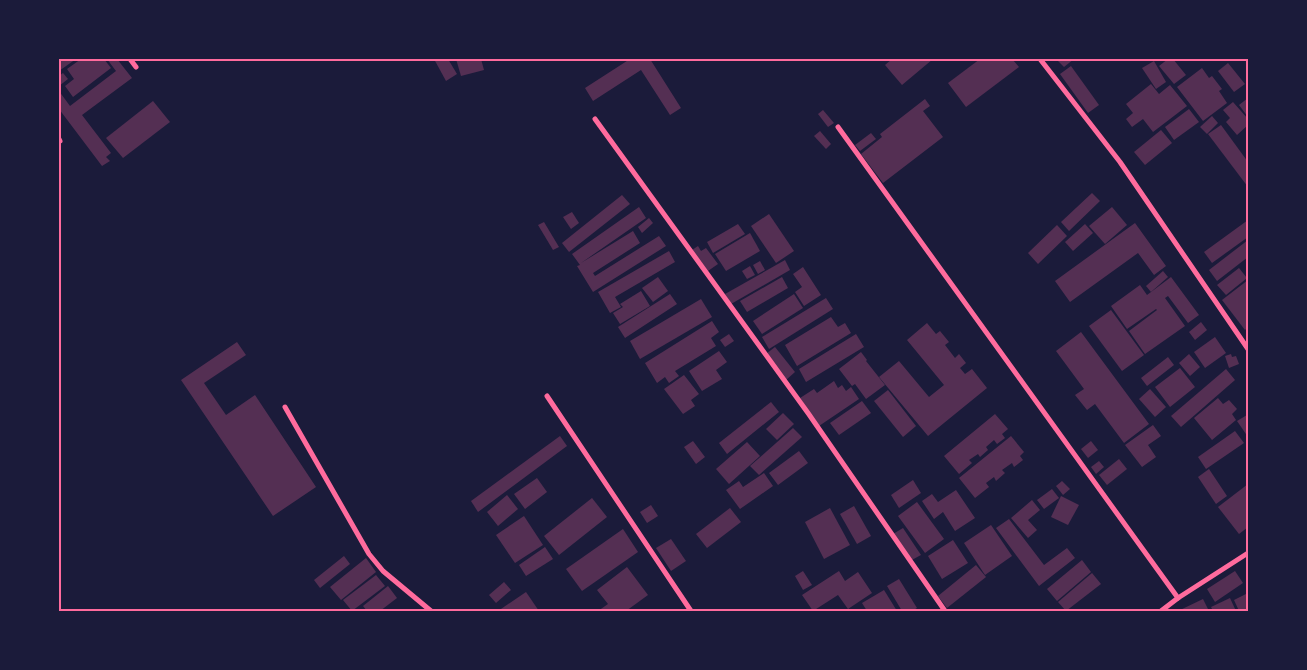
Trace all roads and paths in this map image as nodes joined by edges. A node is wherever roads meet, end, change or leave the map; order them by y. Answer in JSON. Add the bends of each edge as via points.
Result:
{"nodes":[{"id":1,"x":130,"y":59,"type":"edge"},
{"id":2,"x":1040,"y":59,"type":"edge"},
{"id":3,"x":136,"y":67,"type":"dead end"},
{"id":4,"x":595,"y":119,"type":"dead end"},
{"id":5,"x":838,"y":127,"type":"dead end"},
{"id":6,"x":1248,"y":349,"type":"edge"},
{"id":7,"x":547,"y":396,"type":"dead end"},
{"id":8,"x":285,"y":407,"type":"dead end"},
{"id":9,"x":1248,"y":553,"type":"edge"},
{"id":10,"x":1178,"y":598,"type":"junction"},
{"id":11,"x":432,"y":611,"type":"edge"},
{"id":12,"x":691,"y":611,"type":"edge"},
{"id":13,"x":945,"y":611,"type":"edge"},
{"id":14,"x":1161,"y":611,"type":"edge"}],
"edges":[{"from":1,"to":3,"type":"street"},
{"from":2,"to":6,"type":"street","via":[[1120,162]]},
{"from":4,"to":13,"type":"street","via":[[808,414]]},
{"from":5,"to":10,"type":"street"},
{"from":7,"to":12,"type":"street"},
{"from":8,"to":11,"type":"street","via":[[369,554],[383,571]]},
{"from":9,"to":10,"type":"street"},
{"from":10,"to":14,"type":"street"}]}
